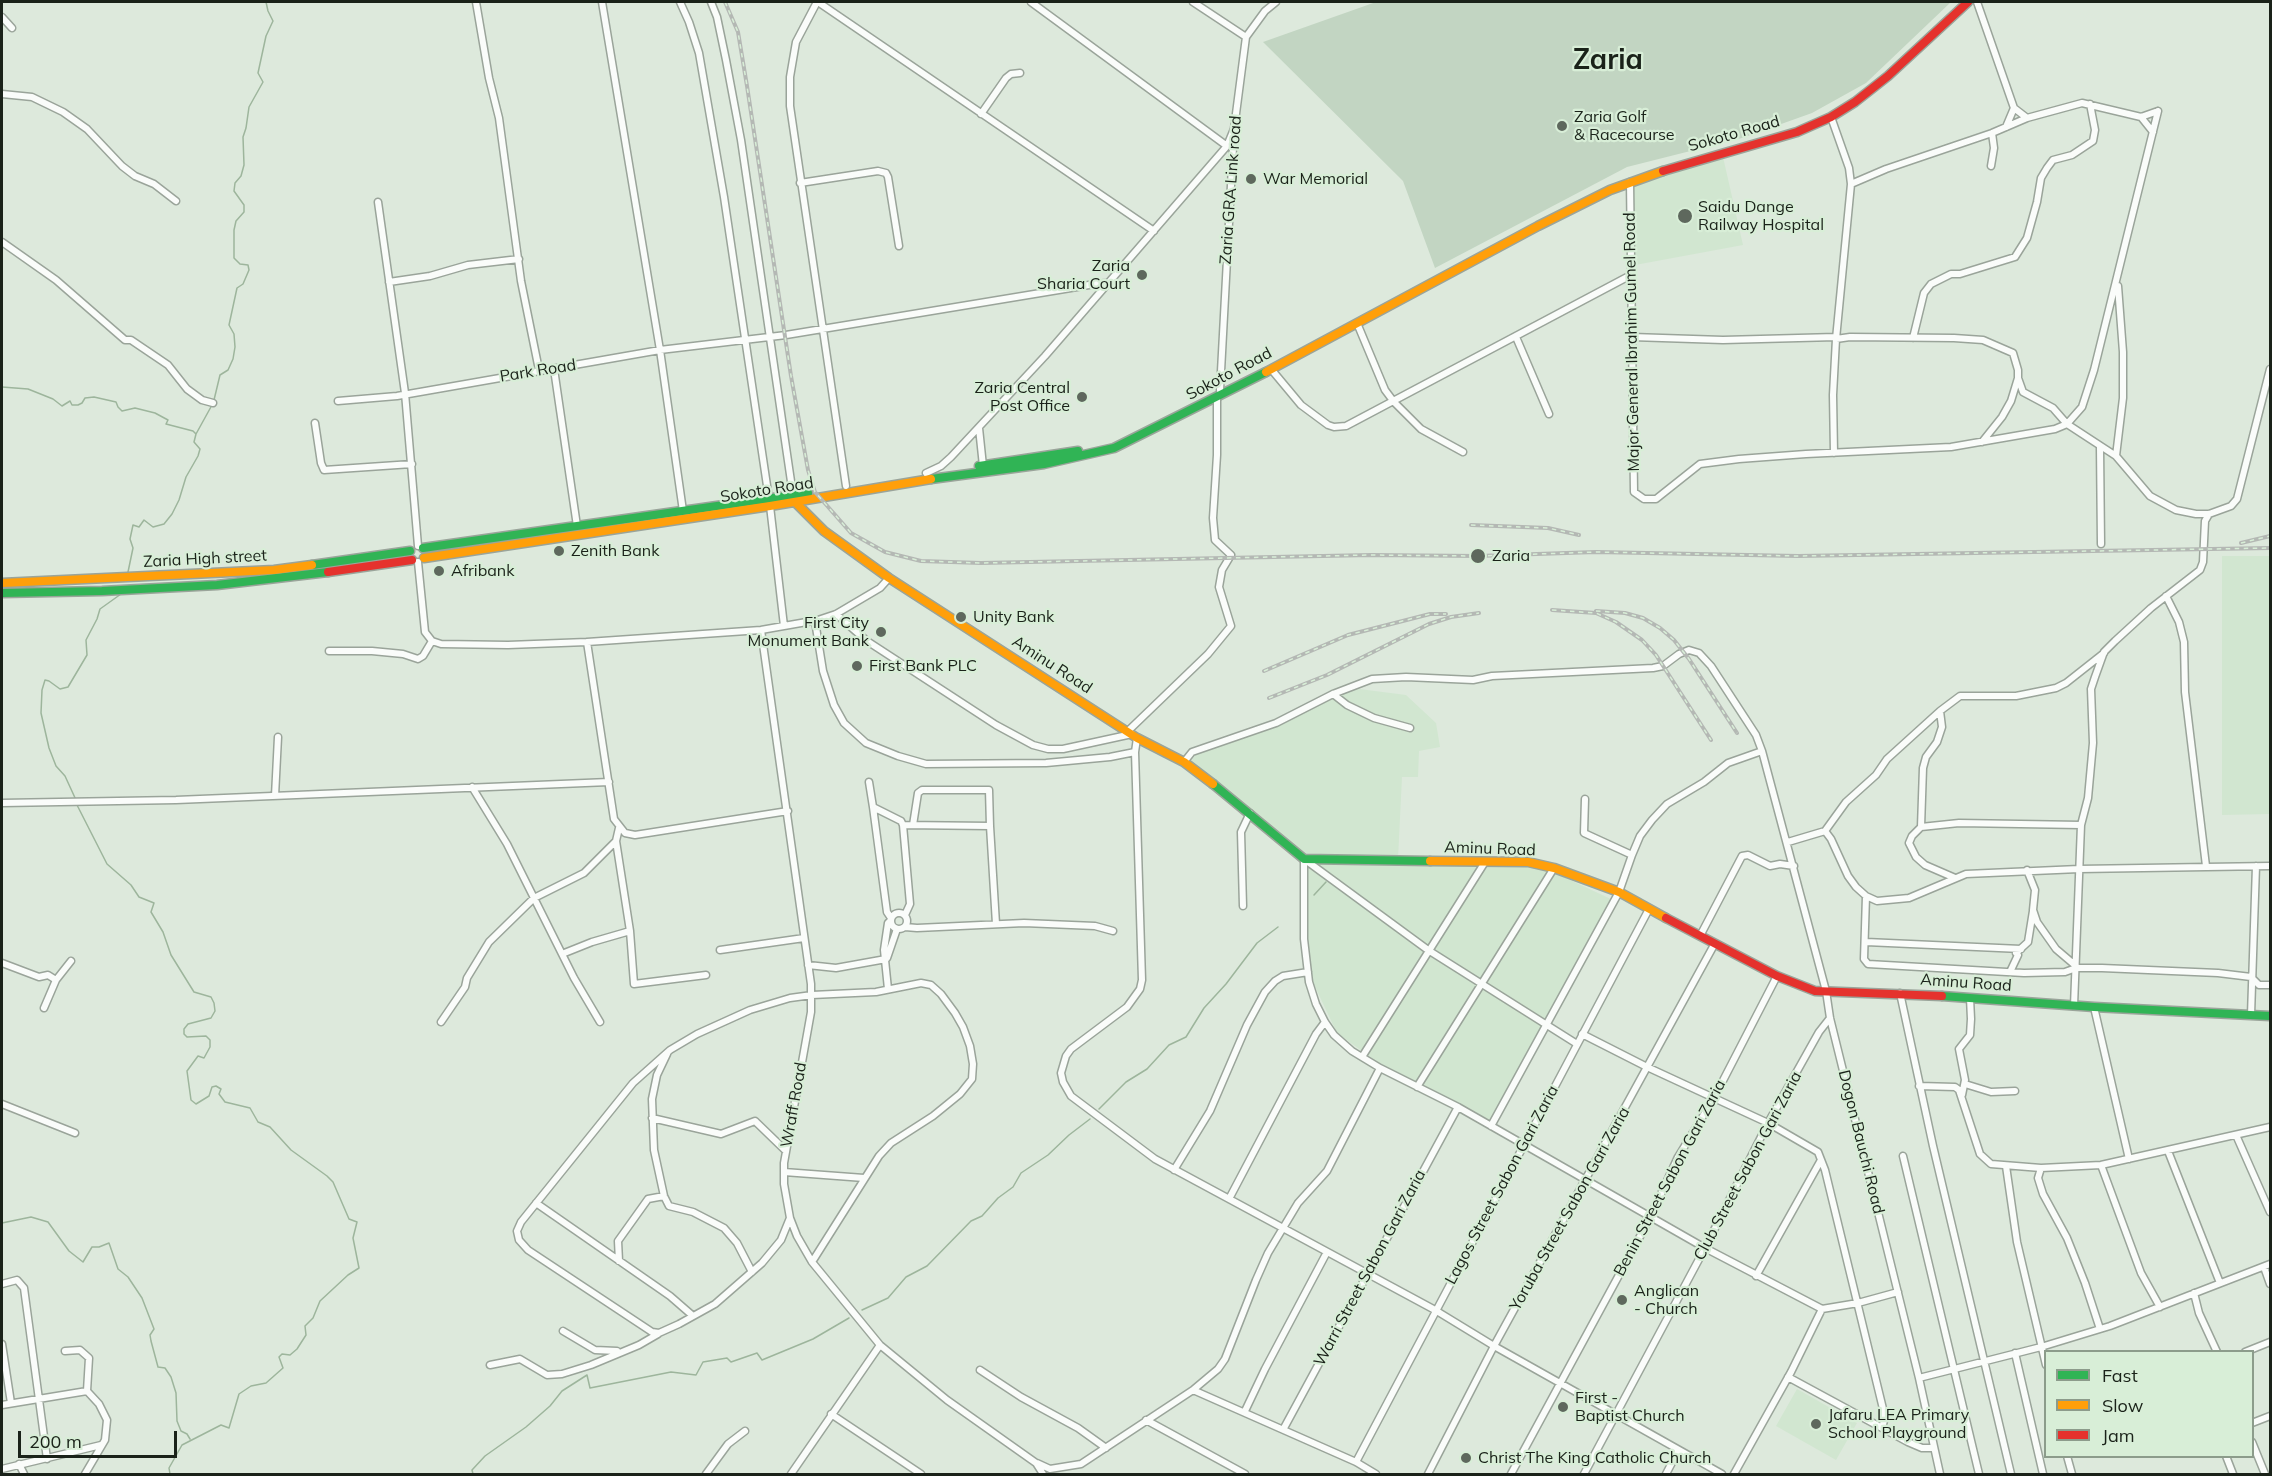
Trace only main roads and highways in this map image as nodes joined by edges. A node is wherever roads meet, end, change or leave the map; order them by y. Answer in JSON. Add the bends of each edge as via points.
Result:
{"nodes":[{"id":1,"x":1959,"y":2,"type":"edge"},
{"id":2,"x":1968,"y":2,"type":"edge"},
{"id":3,"x":1219,"y":394,"type":"junction"},
{"id":4,"x":794,"y":498,"type":"junction"},
{"id":5,"x":770,"y":503,"type":"junction"},
{"id":6,"x":417,"y":554,"type":"junction"},
{"id":7,"x":2,"y":583,"type":"edge"},
{"id":8,"x":2,"y":593,"type":"edge"},
{"id":9,"x":2271,"y":1016,"type":"edge"}],
"edges":[{"from":1,"to":3,"type":"main road","name":"Sokoto Road","via":[[1885,71],[1828,112],[1795,126],[1608,184]]},
{"from":2,"to":3,"type":"main road","name":"Sokoto Road","via":[[1888,76],[1830,117],[1788,135],[1630,182],[1538,225]]},
{"from":3,"to":4,"type":"main road","name":"Sokoto Road","via":[[1112,442],[1071,453],[926,473]]},
{"from":3,"to":4,"type":"main road","name":"Sokoto Road","via":[[1131,441],[1099,453]]},
{"from":4,"to":5,"type":"main road","name":"Sokoto Road"},
{"from":4,"to":9,"type":"main road","name":"Aminu Road","via":[[824,531],[889,578],[1133,734],[1184,762],[1304,859],[1528,862],[1554,868],[1619,892],[1714,945],[1815,991]]},
{"from":5,"to":6,"type":"main road","name":"Sokoto Road"},
{"from":5,"to":6,"type":"main road","name":"Sokoto Road","via":[[577,526]]},
{"from":6,"to":7,"type":"main road","name":"Zaria High street","via":[[274,570]]},
{"from":6,"to":8,"type":"main road","via":[[293,577],[151,589]]}]}
